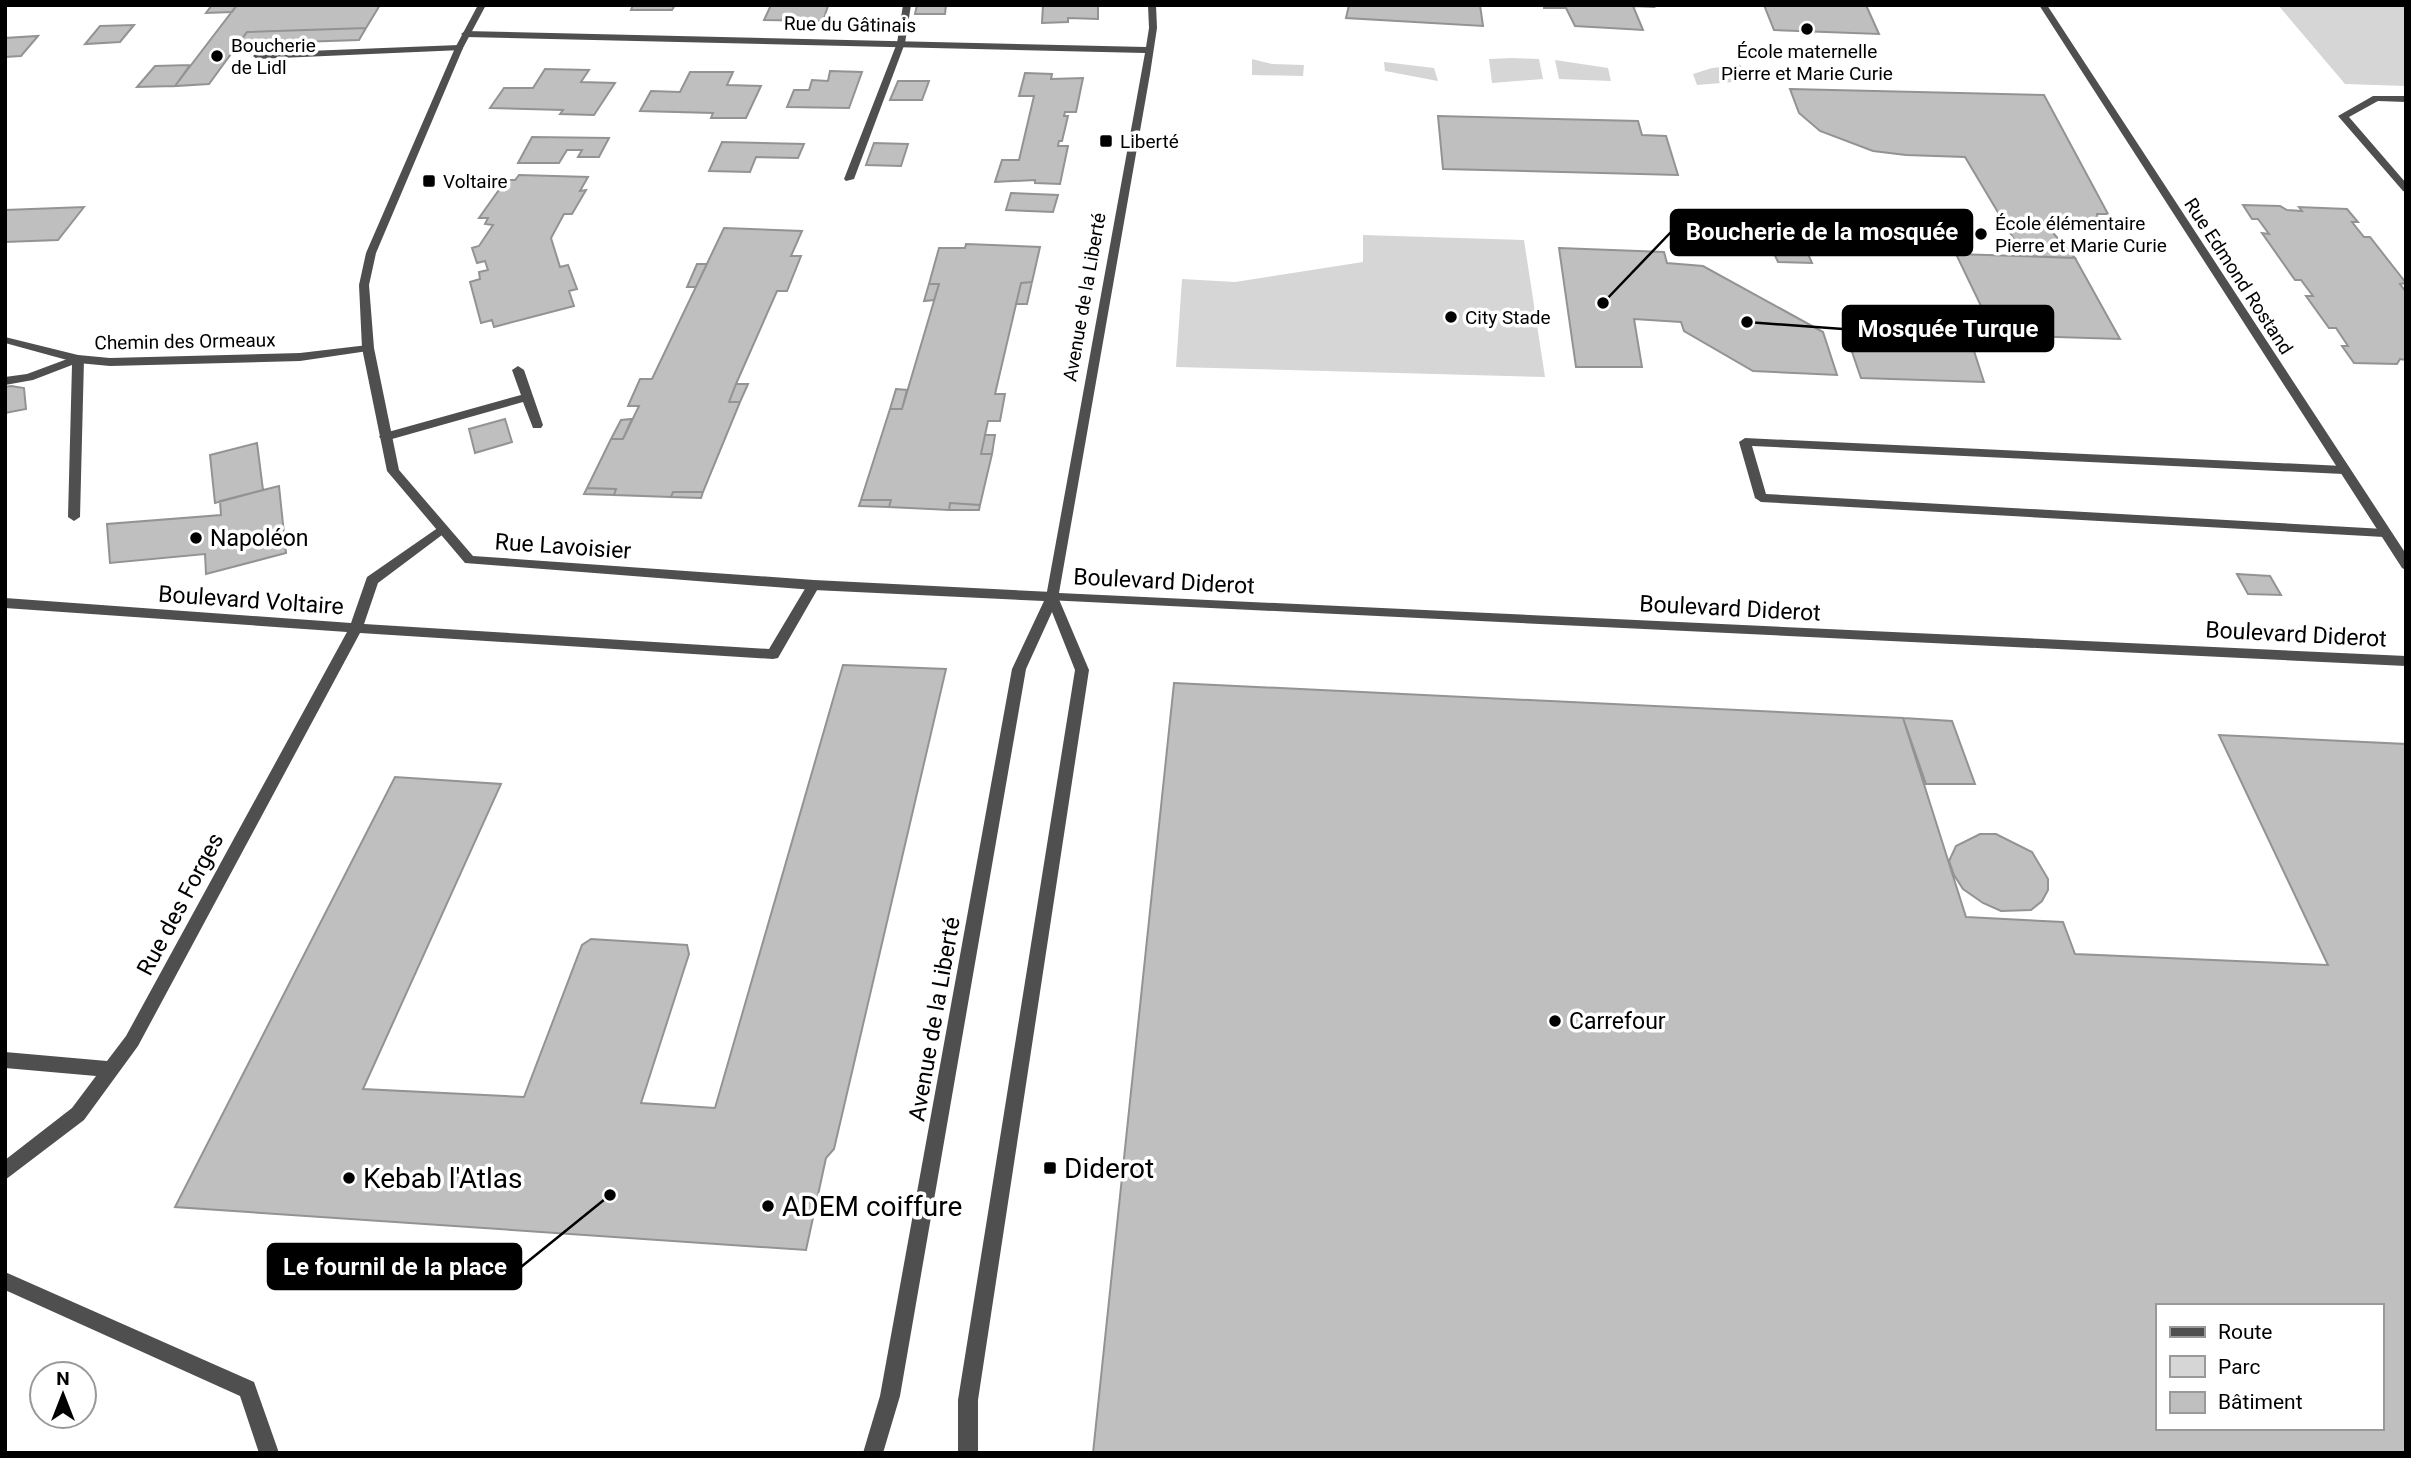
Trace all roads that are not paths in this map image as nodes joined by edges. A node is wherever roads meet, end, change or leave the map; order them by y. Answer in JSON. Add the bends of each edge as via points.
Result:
{"nodes":[{"id":1,"x":482,"y":5,"type":"edge"},
{"id":2,"x":907,"y":5,"type":"edge"},
{"id":3,"x":1152,"y":5,"type":"edge"},
{"id":4,"x":2043,"y":5,"type":"edge"},
{"id":5,"x":466,"y":34,"type":"junction"},
{"id":6,"x":901,"y":43,"type":"junction"},
{"id":7,"x":459,"y":48,"type":"junction"},
{"id":8,"x":1149,"y":50,"type":"junction"},
{"id":9,"x":257,"y":56,"type":"dead end"},
{"id":10,"x":2406,"y":99,"type":"edge"},
{"id":11,"x":849,"y":179,"type":"dead end"},
{"id":12,"x":2406,"y":189,"type":"edge"},
{"id":13,"x":5,"y":340,"type":"edge"},
{"id":14,"x":368,"y":348,"type":"junction"},
{"id":15,"x":78,"y":359,"type":"junction"},
{"id":16,"x":518,"y":370,"type":"dead end"},
{"id":17,"x":5,"y":381,"type":"edge"},
{"id":18,"x":527,"y":397,"type":"junction"},
{"id":19,"x":537,"y":425,"type":"dead end"},
{"id":20,"x":385,"y":437,"type":"junction"},
{"id":21,"x":2343,"y":470,"type":"junction"},
{"id":22,"x":74,"y":517,"type":"dead end"},
{"id":23,"x":442,"y":529,"type":"junction"},
{"id":24,"x":2384,"y":533,"type":"junction"},
{"id":25,"x":2406,"y":565,"type":"edge"},
{"id":26,"x":814,"y":585,"type":"junction"},
{"id":27,"x":1052,"y":597,"type":"junction"},
{"id":28,"x":5,"y":603,"type":"edge"},
{"id":29,"x":356,"y":628,"type":"junction"},
{"id":30,"x":2406,"y":661,"type":"edge"},
{"id":31,"x":5,"y":1060,"type":"edge"},
{"id":32,"x":111,"y":1069,"type":"junction"},
{"id":33,"x":5,"y":1171,"type":"edge"},
{"id":34,"x":5,"y":1281,"type":"edge"},
{"id":35,"x":269,"y":1453,"type":"edge"},
{"id":36,"x":873,"y":1453,"type":"edge"},
{"id":37,"x":968,"y":1453,"type":"edge"}],
"edges":[{"from":1,"to":5,"type":"street","name":"Rue Lavoisier"},
{"from":2,"to":6,"type":"street"},
{"from":3,"to":8,"type":"street","name":"Avenue de la Liberté"},
{"from":4,"to":21,"type":"street","name":"Rue Edmond Rostand"},
{"from":5,"to":6,"type":"street","name":"Rue du Gâtinais"},
{"from":5,"to":7,"type":"street","name":"Rue Lavoisier"},
{"from":6,"to":8,"type":"street","name":"Rue du Gâtinais"},
{"from":6,"to":11,"type":"street"},
{"from":7,"to":9,"type":"street"},
{"from":7,"to":14,"type":"street","name":"Rue Lavoisier","via":[[371,253],[364,285]]},
{"from":8,"to":27,"type":"street","name":"Avenue de la Liberté"},
{"from":10,"to":12,"type":"street","via":[[2376,98],[2343,116]]},
{"from":13,"to":15,"type":"street","name":"Chemin des Ormeaux"},
{"from":14,"to":15,"type":"street","name":"Chemin des Ormeaux","via":[[300,357]]},
{"from":14,"to":20,"type":"street","name":"Rue Lavoisier"},
{"from":15,"to":17,"type":"street"},
{"from":15,"to":22,"type":"street"},
{"from":16,"to":18,"type":"street"},
{"from":18,"to":19,"type":"street"},
{"from":18,"to":20,"type":"street"},
{"from":20,"to":23,"type":"street","name":"Rue Lavoisier","via":[[393,471]]},
{"from":21,"to":24,"type":"street","name":"Rue Edmond Rostand"},
{"from":21,"to":24,"type":"street","via":[[1745,442],[1761,498]]},
{"from":23,"to":26,"type":"street","name":"Rue Lavoisier","via":[[469,559]]},
{"from":23,"to":29,"type":"street","name":"Boulevard Voltaire","via":[[372,580]]},
{"from":24,"to":25,"type":"street","name":"Rue Edmond Rostand"},
{"from":26,"to":27,"type":"street","name":"Rue Lavoisier"},
{"from":26,"to":29,"type":"street","via":[[773,654]]},
{"from":27,"to":30,"type":"street","name":"Boulevard Diderot"},
{"from":27,"to":36,"type":"street","name":"Avenue de la Liberté","via":[[1019,669],[890,1396]]},
{"from":27,"to":37,"type":"street","via":[[1082,670],[968,1399]]},
{"from":28,"to":29,"type":"street","name":"Boulevard Voltaire"},
{"from":29,"to":32,"type":"street","name":"Rue des Forges","via":[[132,1041]]},
{"from":31,"to":32,"type":"street"},
{"from":32,"to":33,"type":"street","name":"Rue des Forges","via":[[78,1114]]},
{"from":34,"to":35,"type":"street","via":[[247,1389]]}]}
